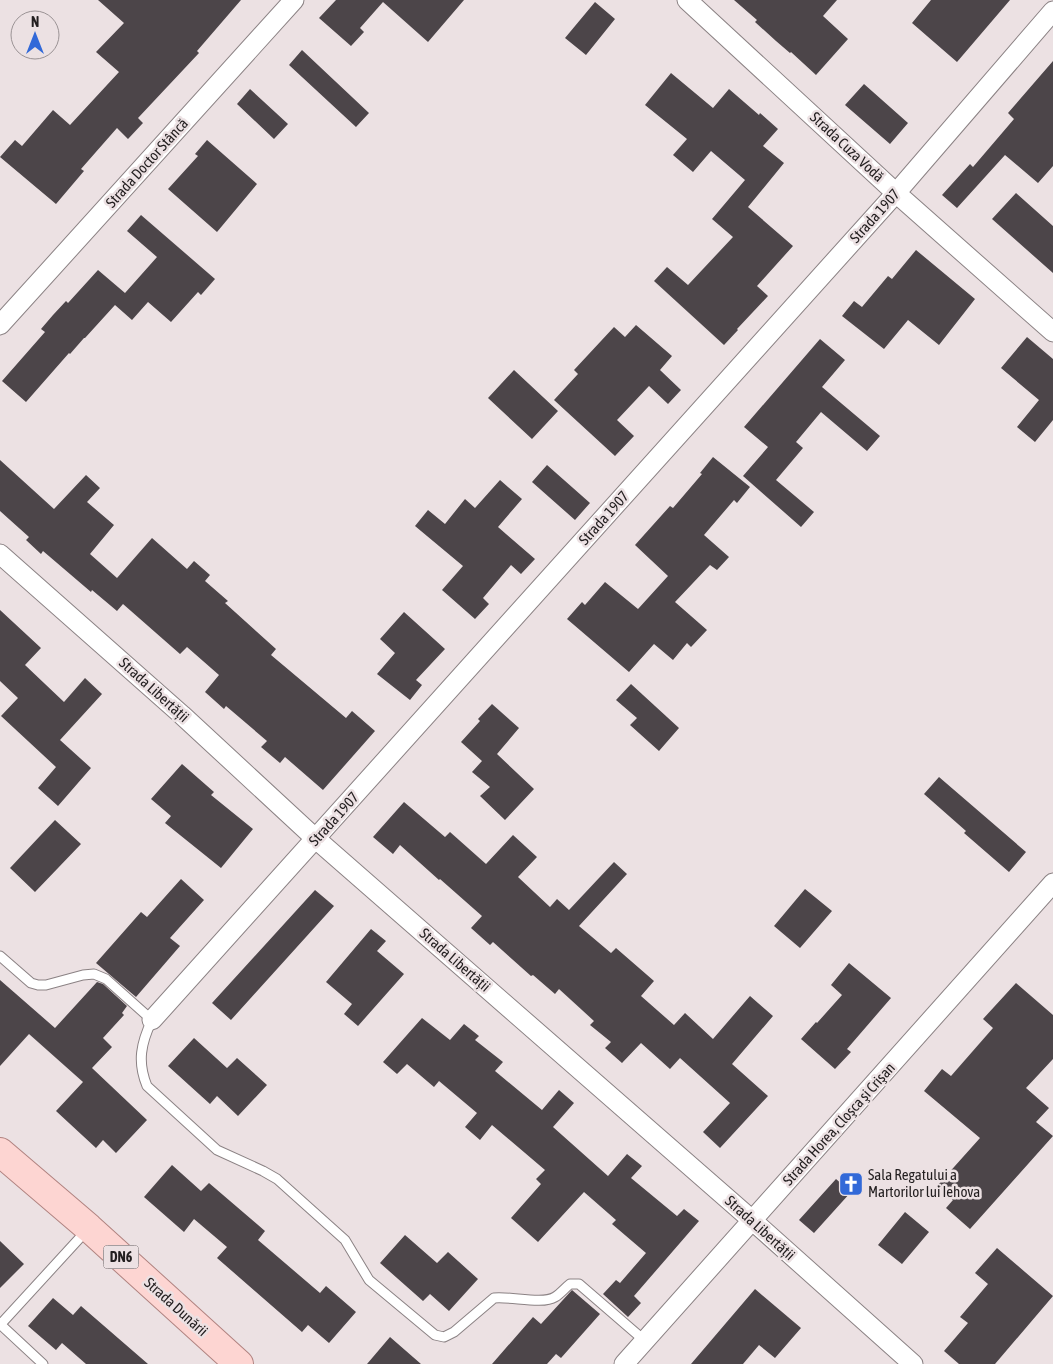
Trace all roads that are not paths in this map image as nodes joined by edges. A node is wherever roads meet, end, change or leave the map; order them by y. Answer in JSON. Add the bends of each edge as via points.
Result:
{"nodes":[{"id":1,"x":294,"y":0,"type":"edge"},
{"id":2,"x":687,"y":0,"type":"edge"},
{"id":3,"x":1053,"y":11,"type":"edge"},
{"id":4,"x":896,"y":193,"type":"junction"},
{"id":5,"x":0,"y":325,"type":"edge"},
{"id":6,"x":1053,"y":332,"type":"edge"},
{"id":7,"x":0,"y":554,"type":"edge"},
{"id":8,"x":316,"y":839,"type":"junction"},
{"id":9,"x":1053,"y":883,"type":"edge"},
{"id":10,"x":0,"y":956,"type":"edge"},
{"id":11,"x":152,"y":1020,"type":"junction"},
{"id":12,"x":0,"y":1152,"type":"edge"},
{"id":13,"x":753,"y":1221,"type":"junction"},
{"id":14,"x":89,"y":1228,"type":"junction"},
{"id":15,"x":0,"y":1325,"type":"edge"},
{"id":16,"x":645,"y":1340,"type":"junction"},
{"id":17,"x":42,"y":1364,"type":"edge"},
{"id":18,"x":239,"y":1364,"type":"edge"},
{"id":19,"x":624,"y":1364,"type":"edge"},
{"id":20,"x":913,"y":1364,"type":"edge"}],
"edges":[{"from":1,"to":5,"type":"street","name":"Strada Doctor Stâncă"},
{"from":2,"to":4,"type":"street","name":"Strada Cuza Vodă"},
{"from":3,"to":4,"type":"street","name":"Strada 1907"},
{"from":4,"to":6,"type":"street","name":"Strada Cuza Vodă"},
{"from":4,"to":8,"type":"street","name":"Strada 1907"},
{"from":7,"to":8,"type":"street","name":"Strada Libertății"},
{"from":8,"to":11,"type":"street","name":"Strada 1907"},
{"from":8,"to":13,"type":"street","name":"Strada Libertății"},
{"from":9,"to":13,"type":"street","name":"Strada Horea, Cloşca şi Crişan"},
{"from":10,"to":11,"type":"lane","via":[[31,983],[38,985],[94,974],[106,979]]},
{"from":11,"to":16,"type":"lane","via":[[142,1049],[141,1063],[147,1086],[217,1150],[277,1179],[345,1240],[369,1280],[435,1335],[444,1337],[454,1332],[494,1298],[544,1301],[554,1298],[570,1284],[579,1284]]},
{"from":12,"to":14,"type":"main road","name":"Strada Dunării","number":"DN6"},
{"from":13,"to":16,"type":"street","name":"Strada Horea, Cloşca şi Crişan"},
{"from":13,"to":20,"type":"street","name":"Strada Libertății"},
{"from":14,"to":15,"type":"lane"},
{"from":14,"to":18,"type":"main road","name":"Strada Dunării","number":"DN6"},
{"from":15,"to":17,"type":"lane"},
{"from":16,"to":19,"type":"street","name":"Strada Horea, Cloşca şi Crişan"}]}
